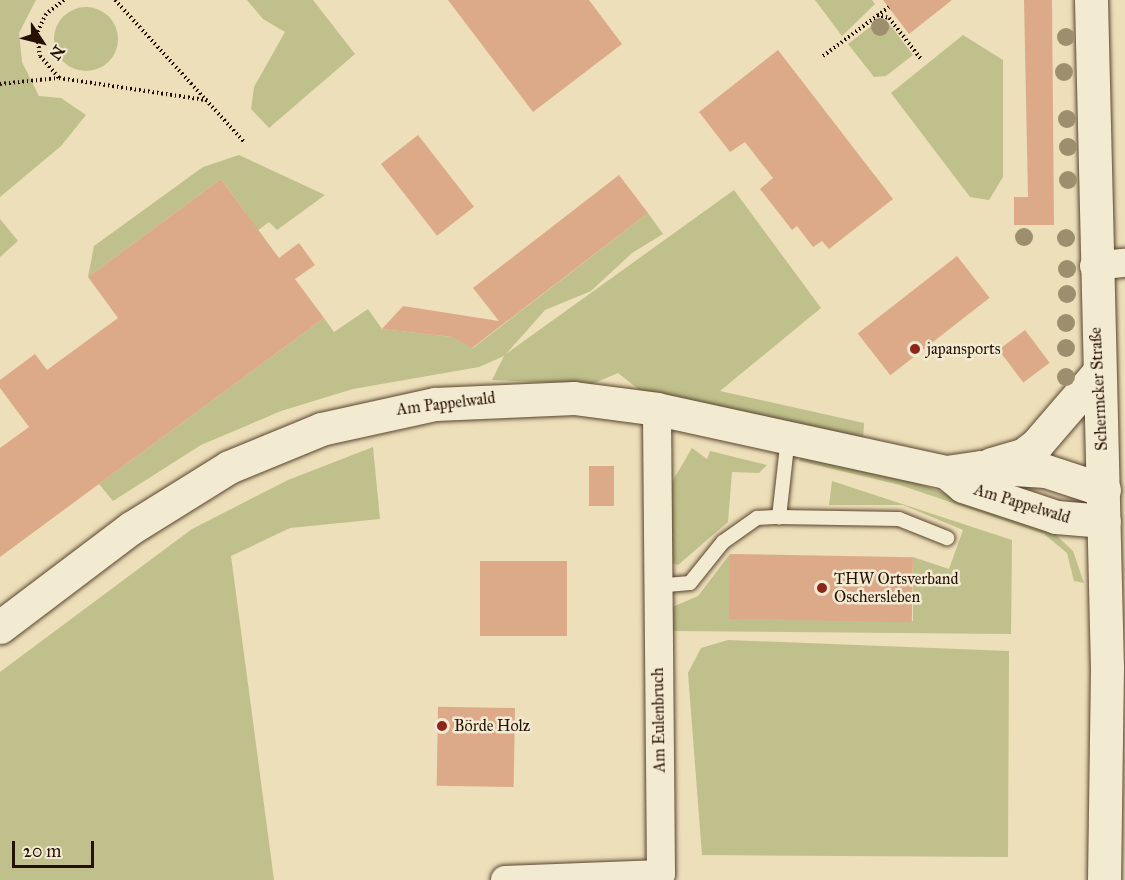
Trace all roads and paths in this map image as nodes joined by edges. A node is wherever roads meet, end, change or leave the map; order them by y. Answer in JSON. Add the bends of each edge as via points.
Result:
{"nodes":[{"id":1,"x":64,"y":0,"type":"edge"},
{"id":2,"x":115,"y":0,"type":"edge"},
{"id":3,"x":1091,"y":0,"type":"edge"},
{"id":4,"x":889,"y":7,"type":"dead end"},
{"id":5,"x":877,"y":15,"type":"junction"},
{"id":6,"x":823,"y":56,"type":"dead end"},
{"id":7,"x":921,"y":59,"type":"dead end"},
{"id":8,"x":59,"y":78,"type":"junction"},
{"id":9,"x":0,"y":84,"type":"edge"},
{"id":10,"x":207,"y":100,"type":"junction"},
{"id":11,"x":245,"y":143,"type":"dead end"},
{"id":12,"x":1109,"y":265,"type":"edge"},
{"id":13,"x":1098,"y":373,"type":"junction"},
{"id":14,"x":657,"y":409,"type":"junction"},
{"id":15,"x":788,"y":437,"type":"junction"},
{"id":16,"x":981,"y":467,"type":"junction"},
{"id":17,"x":946,"y":472,"type":"junction"},
{"id":18,"x":1104,"y":505,"type":"junction"},
{"id":19,"x":779,"y":518,"type":"junction"},
{"id":20,"x":947,"y":538,"type":"dead end"},
{"id":21,"x":656,"y":586,"type":"junction"},
{"id":22,"x":0,"y":627,"type":"edge"},
{"id":23,"x":662,"y":877,"type":"edge"},
{"id":24,"x":505,"y":880,"type":"edge"},
{"id":25,"x":1104,"y":880,"type":"edge"}],
"edges":[{"from":1,"to":8,"type":"path","via":[[46,14],[37,33],[40,56]]},
{"from":2,"to":10,"type":"path"},
{"from":3,"to":12,"type":"street","name":"Schermcker Straße"},
{"from":4,"to":5,"type":"path"},
{"from":5,"to":6,"type":"path"},
{"from":5,"to":7,"type":"path","via":[[889,18]]},
{"from":8,"to":9,"type":"path"},
{"from":8,"to":10,"type":"path"},
{"from":10,"to":11,"type":"path"},
{"from":12,"to":13,"type":"street","name":"Schermcker Straße"},
{"from":13,"to":16,"type":"street","via":[[1037,444],[1023,455]]},
{"from":13,"to":18,"type":"street","name":"Schermcker Straße"},
{"from":14,"to":15,"type":"street","name":"Am Pappelwald"},
{"from":14,"to":21,"type":"street","name":"Am Eulenbruch"},
{"from":14,"to":22,"type":"street","name":"Am Pappelwald","via":[[574,398],[474,399],[396,410],[321,429],[229,467],[179,497]]},
{"from":15,"to":17,"type":"street","name":"Am Pappelwald"},
{"from":15,"to":19,"type":"lane"},
{"from":16,"to":17,"type":"street","name":"Am Pappelwald"},
{"from":16,"to":18,"type":"street","name":"Am Pappelwald","via":[[1046,471]]},
{"from":17,"to":18,"type":"street","name":"Am Pappelwald","via":[[963,486],[1056,517]]},
{"from":18,"to":25,"type":"street","name":"Schermcker Straße"},
{"from":19,"to":20,"type":"lane","via":[[899,519]]},
{"from":19,"to":21,"type":"lane","via":[[757,518],[723,542],[690,583]]},
{"from":21,"to":23,"type":"street","name":"Am Eulenbruch"},
{"from":23,"to":24,"type":"street","name":"Am Eulenbruch"}]}
